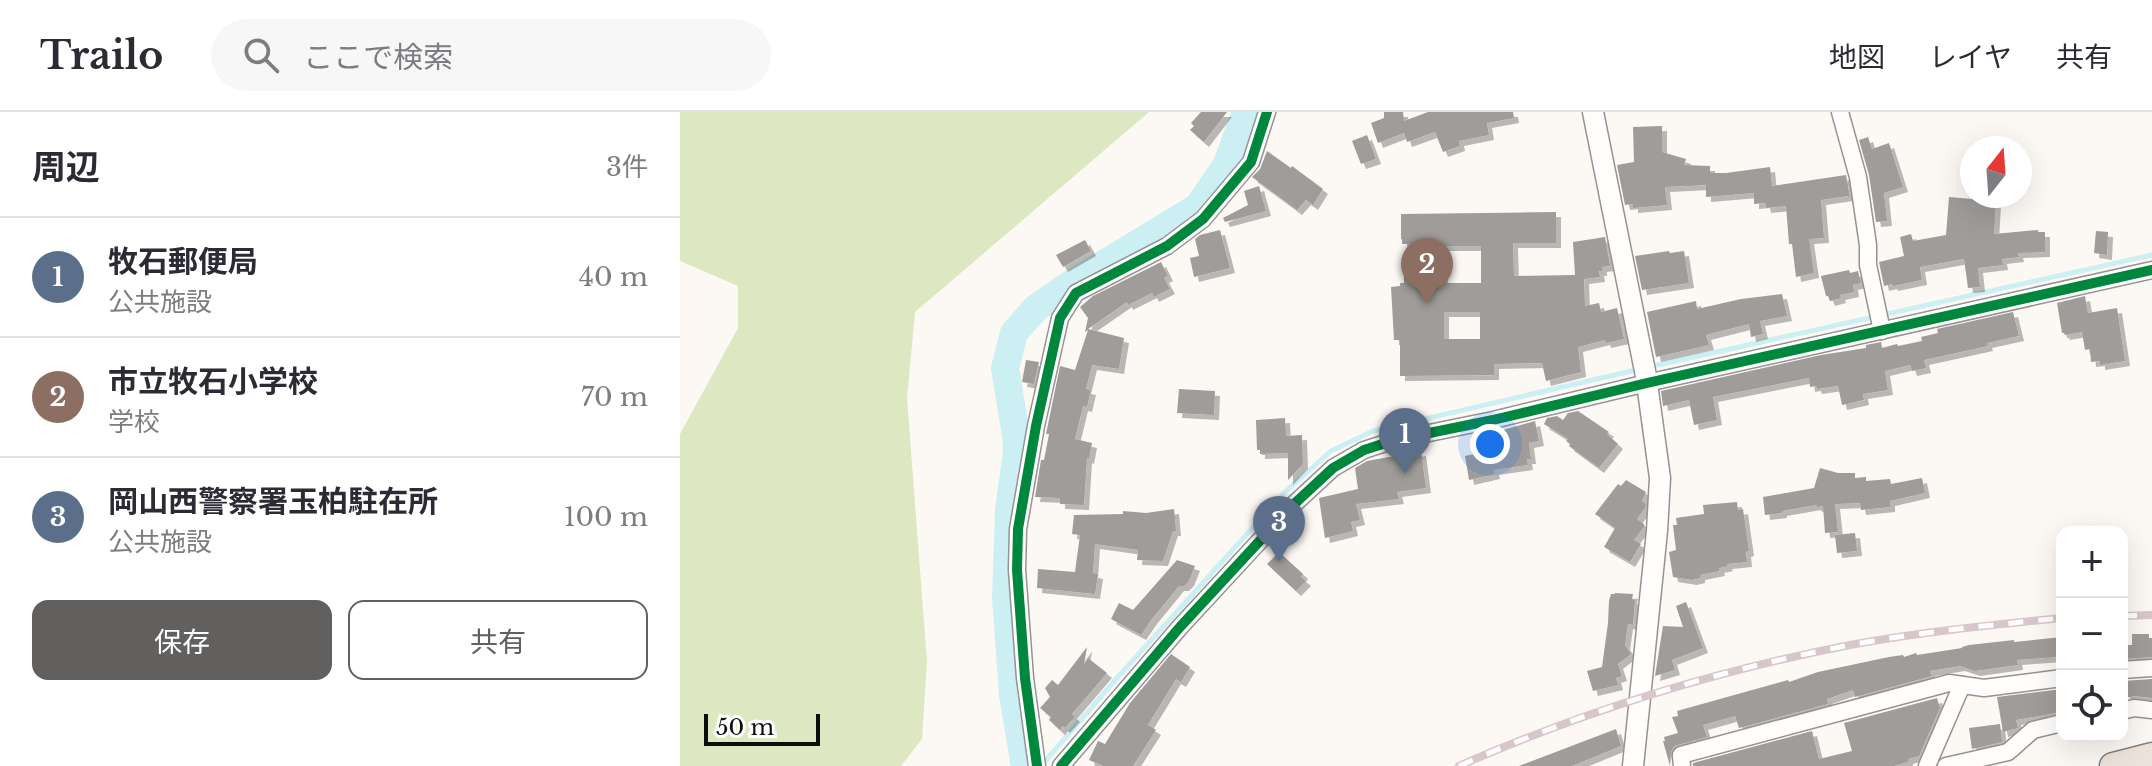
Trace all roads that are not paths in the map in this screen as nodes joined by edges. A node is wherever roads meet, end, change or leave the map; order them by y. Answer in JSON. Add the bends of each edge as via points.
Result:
{"nodes":[{"id":1,"x":1267,"y":112,"type":"edge"},
{"id":2,"x":1593,"y":112,"type":"edge"},
{"id":3,"x":1840,"y":112,"type":"edge"},
{"id":4,"x":2152,"y":270,"type":"edge"},
{"id":5,"x":1880,"y":321,"type":"junction"},
{"id":6,"x":1645,"y":373,"type":"junction"},
{"id":7,"x":2152,"y":668,"type":"edge"},
{"id":8,"x":2128,"y":670,"type":"edge"},
{"id":9,"x":2056,"y":679,"type":"edge"},
{"id":10,"x":1962,"y":685,"type":"junction"},
{"id":11,"x":2128,"y":710,"type":"edge"},
{"id":12,"x":2152,"y":710,"type":"edge"},
{"id":13,"x":2056,"y":724,"type":"edge"},
{"id":14,"x":2152,"y":756,"type":"edge"},
{"id":15,"x":1036,"y":764,"type":"edge"},
{"id":16,"x":1061,"y":766,"type":"edge"},
{"id":17,"x":1633,"y":766,"type":"edge"},
{"id":18,"x":1682,"y":766,"type":"edge"},
{"id":19,"x":1927,"y":766,"type":"edge"},
{"id":20,"x":1946,"y":766,"type":"edge"},
{"id":21,"x":2113,"y":766,"type":"edge"}],
"edges":[{"from":1,"to":15,"type":"street","via":[[1251,162],[1203,219],[1167,246],[1076,293],[1060,318],[1018,529],[1025,678]]},
{"from":2,"to":6,"type":"street"},
{"from":3,"to":5,"type":"street","via":[[1858,177]]},
{"from":4,"to":5,"type":"street"},
{"from":5,"to":6,"type":"street"},
{"from":6,"to":16,"type":"street","via":[[1493,420],[1395,440],[1333,468],[1190,616]]},
{"from":6,"to":17,"type":"street","via":[[1660,500]]},
{"from":7,"to":8,"type":"street"},
{"from":9,"to":10,"type":"street","via":[[1984,688]]},
{"from":10,"to":18,"type":"street","via":[[1949,683],[1681,755]]},
{"from":10,"to":19,"type":"street"},
{"from":11,"to":12,"type":"street"},
{"from":13,"to":20,"type":"street","via":[[2033,730],[2008,752]]},
{"from":14,"to":21,"type":"main road"}]}
